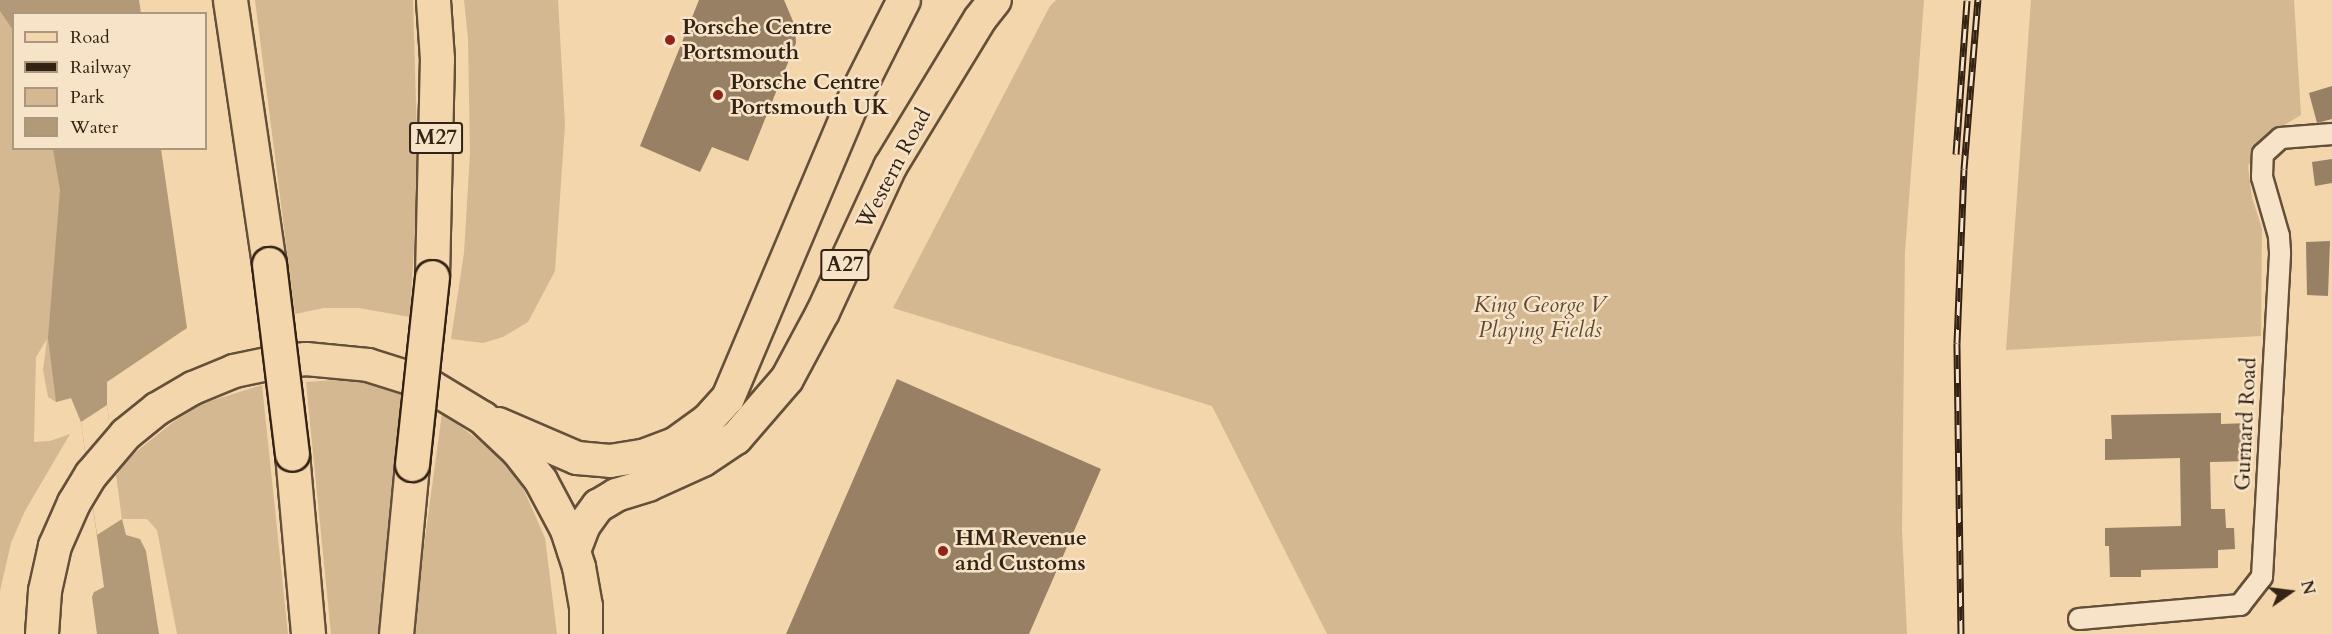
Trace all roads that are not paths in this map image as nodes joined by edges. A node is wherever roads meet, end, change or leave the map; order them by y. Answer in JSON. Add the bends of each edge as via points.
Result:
{"nodes":[{"id":1,"x":230,"y":0,"type":"edge"},
{"id":2,"x":433,"y":0,"type":"edge"},
{"id":3,"x":904,"y":0,"type":"edge"},
{"id":4,"x":995,"y":0,"type":"edge"},
{"id":5,"x":2332,"y":134,"type":"edge"},
{"id":6,"x":483,"y":418,"type":"junction"},
{"id":7,"x":646,"y":471,"type":"junction"},
{"id":8,"x":574,"y":551,"type":"junction"},
{"id":9,"x":2079,"y":619,"type":"dead end"},
{"id":10,"x":42,"y":634,"type":"edge"},
{"id":11,"x":308,"y":634,"type":"edge"},
{"id":12,"x":396,"y":634,"type":"edge"},
{"id":13,"x":586,"y":634,"type":"edge"}],
"edges":[{"from":1,"to":11,"type":"highway","bridge":true,"via":[[269,264]]},
{"from":2,"to":12,"type":"highway","number":"M27","bridge":true,"via":[[436,59],[432,277]]},
{"from":3,"to":7,"type":"main road","name":"Western Road","number":"A27","via":[[857,93],[728,398],[708,420]]},
{"from":4,"to":7,"type":"main road","name":"Western Road","number":"A27","via":[[890,166],[823,312],[787,379],[736,438],[703,460]]},
{"from":5,"to":9,"type":"street","name":"Gurnard Road","via":[[2281,138],[2263,154],[2262,177],[2280,252],[2262,577],[2240,605]]},
{"from":6,"to":7,"type":"main road","name":"Western Road","number":"A27","via":[[578,458],[610,460]]},
{"from":6,"to":8,"type":"main road","via":[[517,450],[541,481]]},
{"from":6,"to":10,"type":"main road","via":[[425,383],[394,371],[341,361],[277,362],[234,371],[193,388],[157,409],[126,434],[91,475],[55,546],[45,591]]},
{"from":7,"to":8,"type":"main road","name":"Western Road","number":"A27","via":[[598,506],[584,525]]},
{"from":8,"to":13,"type":"main road","via":[[586,606]]}]}
